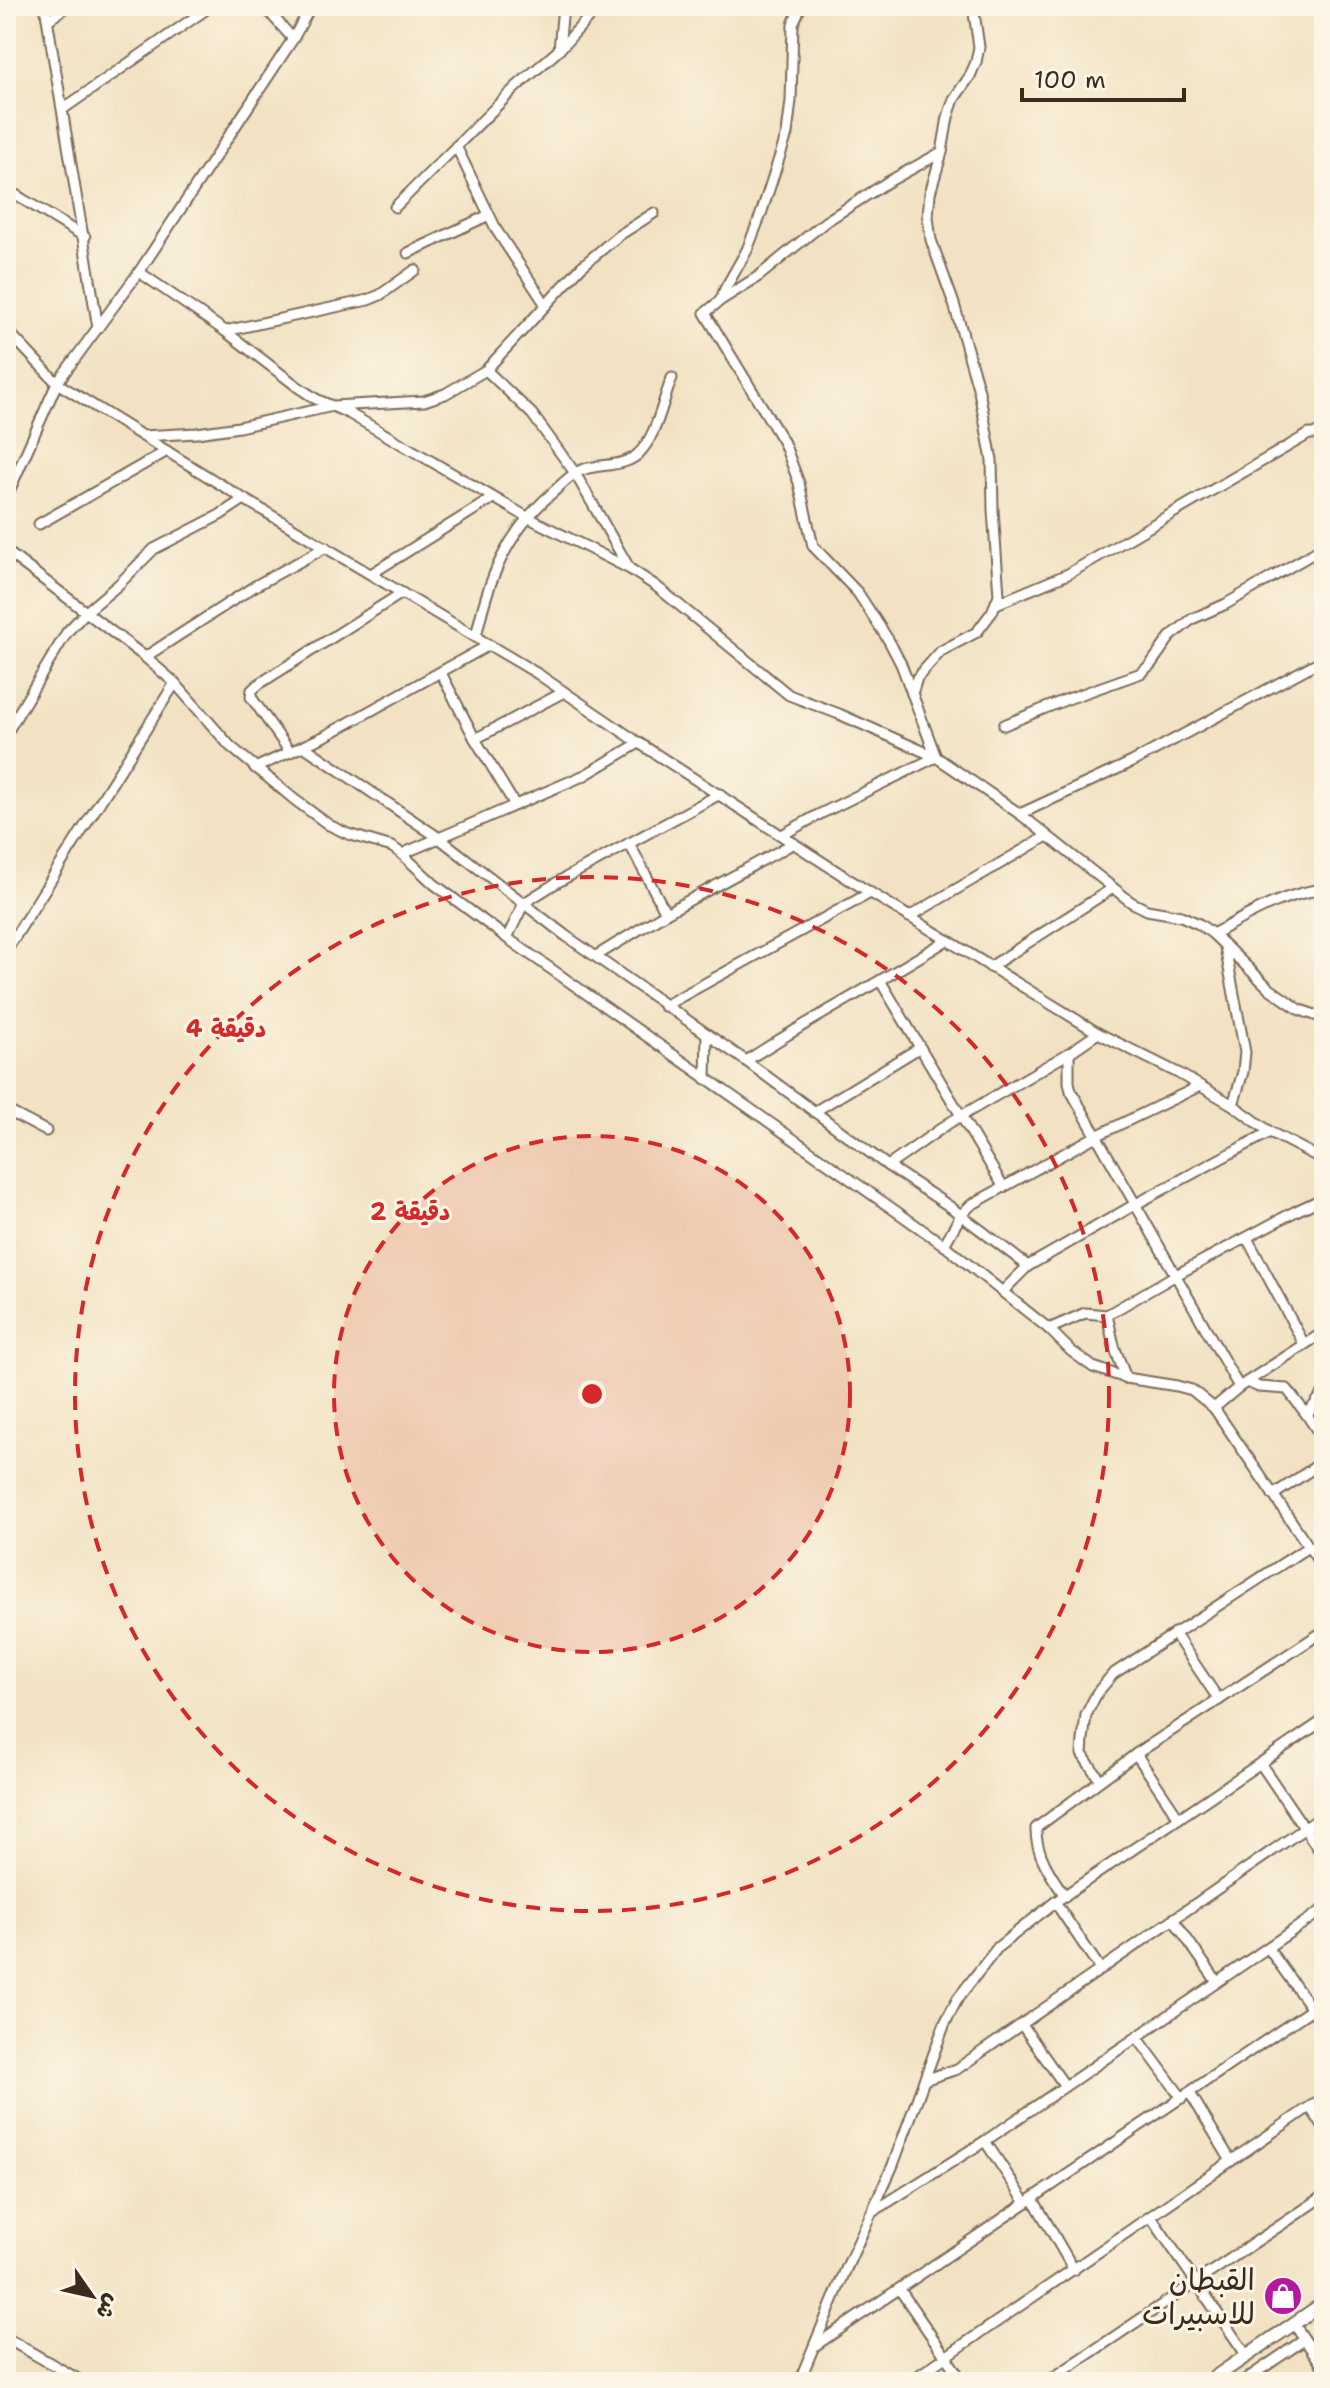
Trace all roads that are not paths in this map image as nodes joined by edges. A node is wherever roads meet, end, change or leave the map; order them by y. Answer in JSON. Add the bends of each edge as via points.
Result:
{"nodes":[{"id":1,"x":45,"y":6,"type":"edge"},
{"id":2,"x":68,"y":6,"type":"edge"},
{"id":3,"x":211,"y":6,"type":"edge"},
{"id":4,"x":264,"y":6,"type":"edge"},
{"id":5,"x":311,"y":6,"type":"edge"},
{"id":6,"x":563,"y":6,"type":"edge"},
{"id":7,"x":599,"y":6,"type":"edge"},
{"id":8,"x":801,"y":6,"type":"edge"},
{"id":9,"x":973,"y":6,"type":"edge"},
{"id":10,"x":48,"y":20,"type":"junction"},
{"id":11,"x":293,"y":39,"type":"junction"},
{"id":12,"x":559,"y":50,"type":"junction"},
{"id":13,"x":63,"y":109,"type":"junction"},
{"id":14,"x":456,"y":146,"type":"junction"},
{"id":15,"x":942,"y":152,"type":"junction"},
{"id":16,"x":6,"y":189,"type":"edge"},
{"id":17,"x":395,"y":207,"type":"dead end"},
{"id":18,"x":654,"y":213,"type":"dead end"},
{"id":19,"x":489,"y":215,"type":"junction"},
{"id":20,"x":85,"y":237,"type":"junction"},
{"id":21,"x":408,"y":253,"type":"dead end"},
{"id":22,"x":415,"y":270,"type":"dead end"},
{"id":23,"x":139,"y":272,"type":"junction"},
{"id":24,"x":721,"y":300,"type":"junction"},
{"id":25,"x":546,"y":305,"type":"junction"},
{"id":26,"x":98,"y":328,"type":"junction"},
{"id":27,"x":6,"y":329,"type":"edge"},
{"id":28,"x":225,"y":331,"type":"junction"},
{"id":29,"x":486,"y":370,"type":"junction"},
{"id":30,"x":672,"y":378,"type":"dead end"},
{"id":31,"x":57,"y":383,"type":"junction"},
{"id":32,"x":333,"y":406,"type":"junction"},
{"id":33,"x":143,"y":436,"type":"junction"},
{"id":34,"x":1324,"y":437,"type":"edge"},
{"id":35,"x":167,"y":451,"type":"junction"},
{"id":36,"x":575,"y":473,"type":"junction"},
{"id":37,"x":6,"y":498,"type":"edge"},
{"id":38,"x":493,"y":498,"type":"junction"},
{"id":39,"x":244,"y":499,"type":"junction"},
{"id":40,"x":527,"y":517,"type":"junction"},
{"id":41,"x":39,"y":524,"type":"dead end"},
{"id":42,"x":326,"y":547,"type":"junction"},
{"id":43,"x":1324,"y":547,"type":"edge"},
{"id":44,"x":6,"y":551,"type":"edge"},
{"id":45,"x":630,"y":569,"type":"junction"},
{"id":46,"x":371,"y":574,"type":"junction"},
{"id":47,"x":402,"y":593,"type":"junction"},
{"id":48,"x":996,"y":604,"type":"junction"},
{"id":49,"x":86,"y":612,"type":"junction"},
{"id":50,"x":476,"y":637,"type":"junction"},
{"id":51,"x":489,"y":645,"type":"junction"},
{"id":52,"x":145,"y":657,"type":"junction"},
{"id":53,"x":1324,"y":659,"type":"edge"},
{"id":54,"x":441,"y":673,"type":"junction"},
{"id":55,"x":175,"y":683,"type":"junction"},
{"id":56,"x":564,"y":692,"type":"junction"},
{"id":57,"x":912,"y":694,"type":"junction"},
{"id":58,"x":1004,"y":725,"type":"dead end"},
{"id":59,"x":6,"y":734,"type":"edge"},
{"id":60,"x":475,"y":739,"type":"junction"},
{"id":61,"x":639,"y":743,"type":"junction"},
{"id":62,"x":305,"y":747,"type":"junction"},
{"id":63,"x":290,"y":752,"type":"junction"},
{"id":64,"x":936,"y":757,"type":"junction"},
{"id":65,"x":255,"y":768,"type":"junction"},
{"id":66,"x":720,"y":794,"type":"junction"},
{"id":67,"x":515,"y":805,"type":"junction"},
{"id":68,"x":1020,"y":814,"type":"junction"},
{"id":69,"x":782,"y":835,"type":"junction"},
{"id":70,"x":1047,"y":836,"type":"junction"},
{"id":71,"x":439,"y":838,"type":"junction"},
{"id":72,"x":629,"y":843,"type":"junction"},
{"id":73,"x":794,"y":843,"type":"junction"},
{"id":74,"x":402,"y":854,"type":"junction"},
{"id":75,"x":1113,"y":888,"type":"junction"},
{"id":76,"x":1324,"y":889,"type":"edge"},
{"id":77,"x":870,"y":893,"type":"junction"},
{"id":78,"x":524,"y":903,"type":"junction"},
{"id":79,"x":666,"y":913,"type":"junction"},
{"id":80,"x":909,"y":917,"type":"junction"},
{"id":81,"x":1213,"y":934,"type":"junction"},
{"id":82,"x":507,"y":938,"type":"junction"},
{"id":83,"x":947,"y":940,"type":"junction"},
{"id":84,"x":1225,"y":947,"type":"junction"},
{"id":85,"x":6,"y":951,"type":"edge"},
{"id":86,"x":596,"y":956,"type":"junction"},
{"id":87,"x":990,"y":967,"type":"junction"},
{"id":88,"x":881,"y":982,"type":"junction"},
{"id":89,"x":664,"y":1006,"type":"junction"},
{"id":90,"x":1324,"y":1018,"type":"edge"},
{"id":91,"x":1098,"y":1033,"type":"junction"},
{"id":92,"x":707,"y":1034,"type":"junction"},
{"id":93,"x":919,"y":1048,"type":"junction"},
{"id":94,"x":1069,"y":1053,"type":"junction"},
{"id":95,"x":746,"y":1061,"type":"junction"},
{"id":96,"x":706,"y":1079,"type":"junction"},
{"id":97,"x":1200,"y":1086,"type":"junction"},
{"id":98,"x":1233,"y":1105,"type":"junction"},
{"id":99,"x":6,"y":1110,"type":"edge"},
{"id":100,"x":814,"y":1112,"type":"junction"},
{"id":101,"x":960,"y":1117,"type":"junction"},
{"id":102,"x":46,"y":1131,"type":"dead end"},
{"id":103,"x":1270,"y":1132,"type":"junction"},
{"id":104,"x":1096,"y":1136,"type":"junction"},
{"id":105,"x":1324,"y":1160,"type":"edge"},
{"id":106,"x":888,"y":1166,"type":"junction"},
{"id":107,"x":1003,"y":1186,"type":"junction"},
{"id":108,"x":1323,"y":1202,"type":"edge"},
{"id":109,"x":1136,"y":1204,"type":"junction"},
{"id":110,"x":961,"y":1215,"type":"junction"},
{"id":111,"x":1247,"y":1238,"type":"junction"},
{"id":112,"x":944,"y":1245,"type":"junction"},
{"id":113,"x":1028,"y":1266,"type":"junction"},
{"id":114,"x":1176,"y":1275,"type":"junction"},
{"id":115,"x":1003,"y":1291,"type":"junction"},
{"id":116,"x":1107,"y":1315,"type":"junction"},
{"id":117,"x":1049,"y":1329,"type":"junction"},
{"id":118,"x":1324,"y":1332,"type":"edge"},
{"id":119,"x":1304,"y":1344,"type":"junction"},
{"id":120,"x":1126,"y":1378,"type":"junction"},
{"id":121,"x":1243,"y":1385,"type":"junction"},
{"id":122,"x":1324,"y":1392,"type":"edge"},
{"id":123,"x":1214,"y":1408,"type":"junction"},
{"id":124,"x":1307,"y":1415,"type":"junction"},
{"id":125,"x":1324,"y":1441,"type":"edge"},
{"id":126,"x":1324,"y":1461,"type":"edge"},
{"id":127,"x":1273,"y":1495,"type":"junction"},
{"id":128,"x":1308,"y":1547,"type":"junction"},
{"id":129,"x":1324,"y":1568,"type":"edge"},
{"id":130,"x":1324,"y":1631,"type":"edge"},
{"id":131,"x":1174,"y":1633,"type":"junction"},
{"id":132,"x":1219,"y":1700,"type":"junction"},
{"id":133,"x":1324,"y":1720,"type":"edge"},
{"id":134,"x":1136,"y":1754,"type":"junction"},
{"id":135,"x":1260,"y":1763,"type":"junction"},
{"id":136,"x":1100,"y":1780,"type":"junction"},
{"id":137,"x":1324,"y":1815,"type":"edge"},
{"id":138,"x":1179,"y":1818,"type":"junction"},
{"id":139,"x":1306,"y":1828,"type":"junction"},
{"id":140,"x":1324,"y":1857,"type":"edge"},
{"id":141,"x":1065,"y":1896,"type":"junction"},
{"id":142,"x":1055,"y":1902,"type":"junction"},
{"id":143,"x":1324,"y":1909,"type":"edge"},
{"id":144,"x":1173,"y":1919,"type":"junction"},
{"id":145,"x":1268,"y":1948,"type":"junction"},
{"id":146,"x":1101,"y":1970,"type":"junction"},
{"id":147,"x":1217,"y":1982,"type":"junction"},
{"id":148,"x":1324,"y":2001,"type":"edge"},
{"id":149,"x":1312,"y":2009,"type":"junction"},
{"id":150,"x":1022,"y":2025,"type":"junction"},
{"id":151,"x":1324,"y":2026,"type":"edge"},
{"id":152,"x":1137,"y":2037,"type":"junction"},
{"id":153,"x":924,"y":2080,"type":"junction"},
{"id":154,"x":1065,"y":2086,"type":"junction"},
{"id":155,"x":1186,"y":2095,"type":"junction"},
{"id":156,"x":1324,"y":2097,"type":"edge"},
{"id":157,"x":1310,"y":2107,"type":"junction"},
{"id":158,"x":1324,"y":2128,"type":"edge"},
{"id":159,"x":985,"y":2141,"type":"junction"},
{"id":160,"x":1231,"y":2161,"type":"junction"},
{"id":161,"x":1324,"y":2196,"type":"edge"},
{"id":162,"x":1030,"y":2201,"type":"junction"},
{"id":163,"x":874,"y":2211,"type":"junction"},
{"id":164,"x":1151,"y":2217,"type":"junction"},
{"id":165,"x":1074,"y":2270,"type":"junction"},
{"id":166,"x":1197,"y":2283,"type":"junction"},
{"id":167,"x":900,"y":2290,"type":"junction"},
{"id":168,"x":1324,"y":2303,"type":"edge"},
{"id":169,"x":1294,"y":2324,"type":"junction"},
{"id":170,"x":6,"y":2338,"type":"edge"},
{"id":171,"x":1304,"y":2340,"type":"junction"},
{"id":172,"x":816,"y":2345,"type":"junction"},
{"id":173,"x":1247,"y":2356,"type":"junction"},
{"id":174,"x":947,"y":2357,"type":"junction"},
{"id":175,"x":1324,"y":2368,"type":"edge"},
{"id":176,"x":66,"y":2373,"type":"junction"},
{"id":177,"x":53,"y":2382,"type":"edge"},
{"id":178,"x":83,"y":2382,"type":"edge"},
{"id":179,"x":799,"y":2382,"type":"edge"},
{"id":180,"x":909,"y":2382,"type":"edge"},
{"id":181,"x":963,"y":2382,"type":"edge"},
{"id":182,"x":1047,"y":2382,"type":"edge"},
{"id":183,"x":1208,"y":2382,"type":"edge"},
{"id":184,"x":1242,"y":2382,"type":"edge"}],
"edges":[{"from":1,"to":10,"type":"street"},
{"from":2,"to":10,"type":"street"},
{"from":3,"to":13,"type":"street"},
{"from":4,"to":11,"type":"street"},
{"from":5,"to":11,"type":"street"},
{"from":6,"to":12,"type":"street"},
{"from":7,"to":12,"type":"street"},
{"from":8,"to":24,"type":"street","via":[[793,24],[787,134],[747,250]]},
{"from":9,"to":15,"type":"street","via":[[979,47],[970,76],[954,99]]},
{"from":10,"to":13,"type":"street"},
{"from":11,"to":23,"type":"street"},
{"from":12,"to":14,"type":"street"},
{"from":13,"to":20,"type":"street"},
{"from":14,"to":17,"type":"street"},
{"from":14,"to":19,"type":"street"},
{"from":15,"to":24,"type":"street","via":[[825,222]]},
{"from":15,"to":48,"type":"street","via":[[928,217],[979,391],[992,460]]},
{"from":16,"to":20,"type":"street"},
{"from":18,"to":25,"type":"street","via":[[581,267]]},
{"from":19,"to":21,"type":"street"},
{"from":19,"to":25,"type":"street"},
{"from":20,"to":26,"type":"street"},
{"from":22,"to":28,"type":"street","via":[[368,300]]},
{"from":23,"to":26,"type":"street"},
{"from":23,"to":28,"type":"street"},
{"from":24,"to":57,"type":"street","via":[[705,313],[784,443],[813,546],[858,593],[901,664]]},
{"from":25,"to":29,"type":"street"},
{"from":26,"to":31,"type":"street"},
{"from":27,"to":31,"type":"street"},
{"from":28,"to":32,"type":"street","via":[[298,387]]},
{"from":29,"to":32,"type":"street","via":[[424,401]]},
{"from":29,"to":36,"type":"street","via":[[532,414]]},
{"from":30,"to":36,"type":"street","via":[[652,434],[636,456]]},
{"from":31,"to":33,"type":"street"},
{"from":31,"to":37,"type":"street"},
{"from":32,"to":33,"type":"street","via":[[239,427]]},
{"from":32,"to":38,"type":"street"},
{"from":33,"to":35,"type":"street"},
{"from":34,"to":48,"type":"street","via":[[1309,434],[1068,574]]},
{"from":35,"to":39,"type":"street"},
{"from":35,"to":41,"type":"street"},
{"from":36,"to":40,"type":"street"},
{"from":36,"to":45,"type":"street"},
{"from":38,"to":40,"type":"street"},
{"from":38,"to":46,"type":"street"},
{"from":39,"to":42,"type":"street"},
{"from":39,"to":49,"type":"street","via":[[154,549]]},
{"from":40,"to":45,"type":"street"},
{"from":40,"to":50,"type":"street","via":[[491,580]]},
{"from":42,"to":46,"type":"street"},
{"from":42,"to":52,"type":"street"},
{"from":43,"to":58,"type":"street","via":[[1192,619],[1141,673]]},
{"from":44,"to":49,"type":"street"},
{"from":45,"to":64,"type":"street","via":[[789,695]]},
{"from":46,"to":47,"type":"street"},
{"from":47,"to":50,"type":"street"},
{"from":47,"to":63,"type":"street","via":[[252,690],[251,697]]},
{"from":48,"to":57,"type":"street","via":[[977,632],[928,664]]},
{"from":49,"to":52,"type":"street"},
{"from":49,"to":59,"type":"street","via":[[67,632]]},
{"from":50,"to":51,"type":"street"},
{"from":51,"to":54,"type":"street"},
{"from":51,"to":56,"type":"street"},
{"from":52,"to":55,"type":"street"},
{"from":53,"to":68,"type":"street","via":[[1132,762]]},
{"from":54,"to":60,"type":"street"},
{"from":54,"to":62,"type":"street"},
{"from":55,"to":65,"type":"street"},
{"from":55,"to":85,"type":"street"},
{"from":56,"to":60,"type":"street"},
{"from":56,"to":61,"type":"street"},
{"from":57,"to":64,"type":"street"},
{"from":60,"to":67,"type":"street"},
{"from":61,"to":66,"type":"street"},
{"from":61,"to":67,"type":"street","via":[[585,775]]},
{"from":62,"to":63,"type":"street"},
{"from":62,"to":71,"type":"street"},
{"from":63,"to":65,"type":"street"},
{"from":64,"to":68,"type":"street"},
{"from":64,"to":69,"type":"street"},
{"from":65,"to":74,"type":"street","via":[[329,825]]},
{"from":66,"to":69,"type":"street"},
{"from":66,"to":72,"type":"street"},
{"from":67,"to":71,"type":"street"},
{"from":68,"to":70,"type":"street"},
{"from":69,"to":73,"type":"street"},
{"from":70,"to":75,"type":"street"},
{"from":70,"to":80,"type":"street"},
{"from":71,"to":74,"type":"street"},
{"from":71,"to":78,"type":"street"},
{"from":72,"to":78,"type":"street"},
{"from":72,"to":79,"type":"street"},
{"from":73,"to":77,"type":"street"},
{"from":73,"to":79,"type":"street"},
{"from":74,"to":82,"type":"street"},
{"from":75,"to":81,"type":"street","via":[[1147,910],[1181,916]]},
{"from":75,"to":87,"type":"street"},
{"from":76,"to":81,"type":"street","via":[[1268,904]]},
{"from":77,"to":80,"type":"street"},
{"from":77,"to":89,"type":"street"},
{"from":78,"to":82,"type":"street"},
{"from":78,"to":86,"type":"street"},
{"from":79,"to":86,"type":"street"},
{"from":80,"to":83,"type":"street"},
{"from":81,"to":84,"type":"street"},
{"from":82,"to":96,"type":"street"},
{"from":83,"to":87,"type":"street"},
{"from":83,"to":88,"type":"street"},
{"from":84,"to":90,"type":"street","via":[[1285,1000]]},
{"from":84,"to":98,"type":"street","via":[[1245,1052]]},
{"from":86,"to":89,"type":"street"},
{"from":87,"to":91,"type":"street"},
{"from":88,"to":93,"type":"street"},
{"from":88,"to":95,"type":"street"},
{"from":89,"to":92,"type":"street"},
{"from":91,"to":94,"type":"street"},
{"from":91,"to":97,"type":"street"},
{"from":92,"to":95,"type":"street"},
{"from":92,"to":96,"type":"street"},
{"from":93,"to":100,"type":"street"},
{"from":93,"to":101,"type":"street"},
{"from":94,"to":101,"type":"street"},
{"from":94,"to":104,"type":"street","via":[[1071,1091]]},
{"from":95,"to":100,"type":"street"},
{"from":96,"to":112,"type":"street"},
{"from":97,"to":98,"type":"street"},
{"from":97,"to":104,"type":"street"},
{"from":98,"to":103,"type":"street"},
{"from":99,"to":102,"type":"street"},
{"from":100,"to":106,"type":"street"},
{"from":101,"to":106,"type":"street"},
{"from":101,"to":107,"type":"street"},
{"from":103,"to":105,"type":"street"},
{"from":103,"to":109,"type":"street"},
{"from":104,"to":107,"type":"street"},
{"from":104,"to":109,"type":"street"},
{"from":106,"to":110,"type":"street"},
{"from":107,"to":110,"type":"street"},
{"from":108,"to":111,"type":"street"},
{"from":109,"to":113,"type":"street"},
{"from":109,"to":114,"type":"street"},
{"from":110,"to":112,"type":"street"},
{"from":110,"to":113,"type":"street"},
{"from":111,"to":114,"type":"street"},
{"from":111,"to":119,"type":"street"},
{"from":112,"to":115,"type":"street"},
{"from":113,"to":115,"type":"street"},
{"from":114,"to":116,"type":"street"},
{"from":114,"to":121,"type":"street"},
{"from":115,"to":117,"type":"street"},
{"from":116,"to":117,"type":"street","via":[[1085,1313]]},
{"from":116,"to":120,"type":"street"},
{"from":117,"to":120,"type":"street","via":[[1093,1367]]},
{"from":118,"to":119,"type":"street"},
{"from":119,"to":121,"type":"street"},
{"from":120,"to":123,"type":"street","via":[[1192,1390]]},
{"from":121,"to":123,"type":"street"},
{"from":121,"to":124,"type":"street","via":[[1287,1389]]},
{"from":122,"to":124,"type":"street"},
{"from":123,"to":127,"type":"street"},
{"from":124,"to":125,"type":"street"},
{"from":126,"to":127,"type":"street"},
{"from":127,"to":128,"type":"street"},
{"from":128,"to":129,"type":"street"},
{"from":128,"to":131,"type":"street"},
{"from":130,"to":132,"type":"street"},
{"from":131,"to":132,"type":"street"},
{"from":131,"to":136,"type":"street","via":[[1113,1674],[1097,1693],[1086,1715],[1082,1754]]},
{"from":132,"to":134,"type":"street"},
{"from":133,"to":135,"type":"street"},
{"from":134,"to":136,"type":"street"},
{"from":134,"to":138,"type":"street"},
{"from":135,"to":138,"type":"street"},
{"from":135,"to":139,"type":"street"},
{"from":136,"to":141,"type":"street","via":[[1036,1828],[1035,1843]]},
{"from":137,"to":139,"type":"street"},
{"from":138,"to":141,"type":"street"},
{"from":139,"to":140,"type":"street"},
{"from":139,"to":144,"type":"street"},
{"from":141,"to":142,"type":"street"},
{"from":142,"to":146,"type":"street"},
{"from":142,"to":153,"type":"street","via":[[998,1947],[958,1998]]},
{"from":143,"to":145,"type":"street"},
{"from":144,"to":146,"type":"street"},
{"from":144,"to":147,"type":"street"},
{"from":145,"to":147,"type":"street"},
{"from":145,"to":149,"type":"street"},
{"from":146,"to":150,"type":"street"},
{"from":147,"to":152,"type":"street"},
{"from":148,"to":149,"type":"street"},
{"from":149,"to":151,"type":"street"},
{"from":149,"to":155,"type":"street"},
{"from":150,"to":153,"type":"street","via":[[957,2069]]},
{"from":150,"to":154,"type":"street"},
{"from":152,"to":154,"type":"street"},
{"from":152,"to":155,"type":"street"},
{"from":153,"to":163,"type":"street"},
{"from":154,"to":159,"type":"street"},
{"from":155,"to":160,"type":"street"},
{"from":155,"to":162,"type":"street"},
{"from":156,"to":157,"type":"street"},
{"from":157,"to":158,"type":"street"},
{"from":157,"to":160,"type":"street"},
{"from":159,"to":162,"type":"street"},
{"from":159,"to":163,"type":"street"},
{"from":160,"to":164,"type":"street"},
{"from":161,"to":166,"type":"street"},
{"from":162,"to":165,"type":"street"},
{"from":162,"to":167,"type":"street"},
{"from":163,"to":172,"type":"street"},
{"from":164,"to":165,"type":"street"},
{"from":164,"to":166,"type":"street"},
{"from":165,"to":174,"type":"street"},
{"from":166,"to":173,"type":"street"},
{"from":166,"to":182,"type":"street"},
{"from":167,"to":172,"type":"street"},
{"from":167,"to":174,"type":"street"},
{"from":168,"to":169,"type":"street"},
{"from":169,"to":171,"type":"street"},
{"from":169,"to":173,"type":"street"},
{"from":170,"to":176,"type":"street"},
{"from":171,"to":175,"type":"street"},
{"from":171,"to":184,"type":"street"},
{"from":172,"to":179,"type":"street"},
{"from":173,"to":183,"type":"street"},
{"from":174,"to":180,"type":"street"},
{"from":174,"to":181,"type":"street"},
{"from":176,"to":177,"type":"street"},
{"from":176,"to":178,"type":"street"}]}
